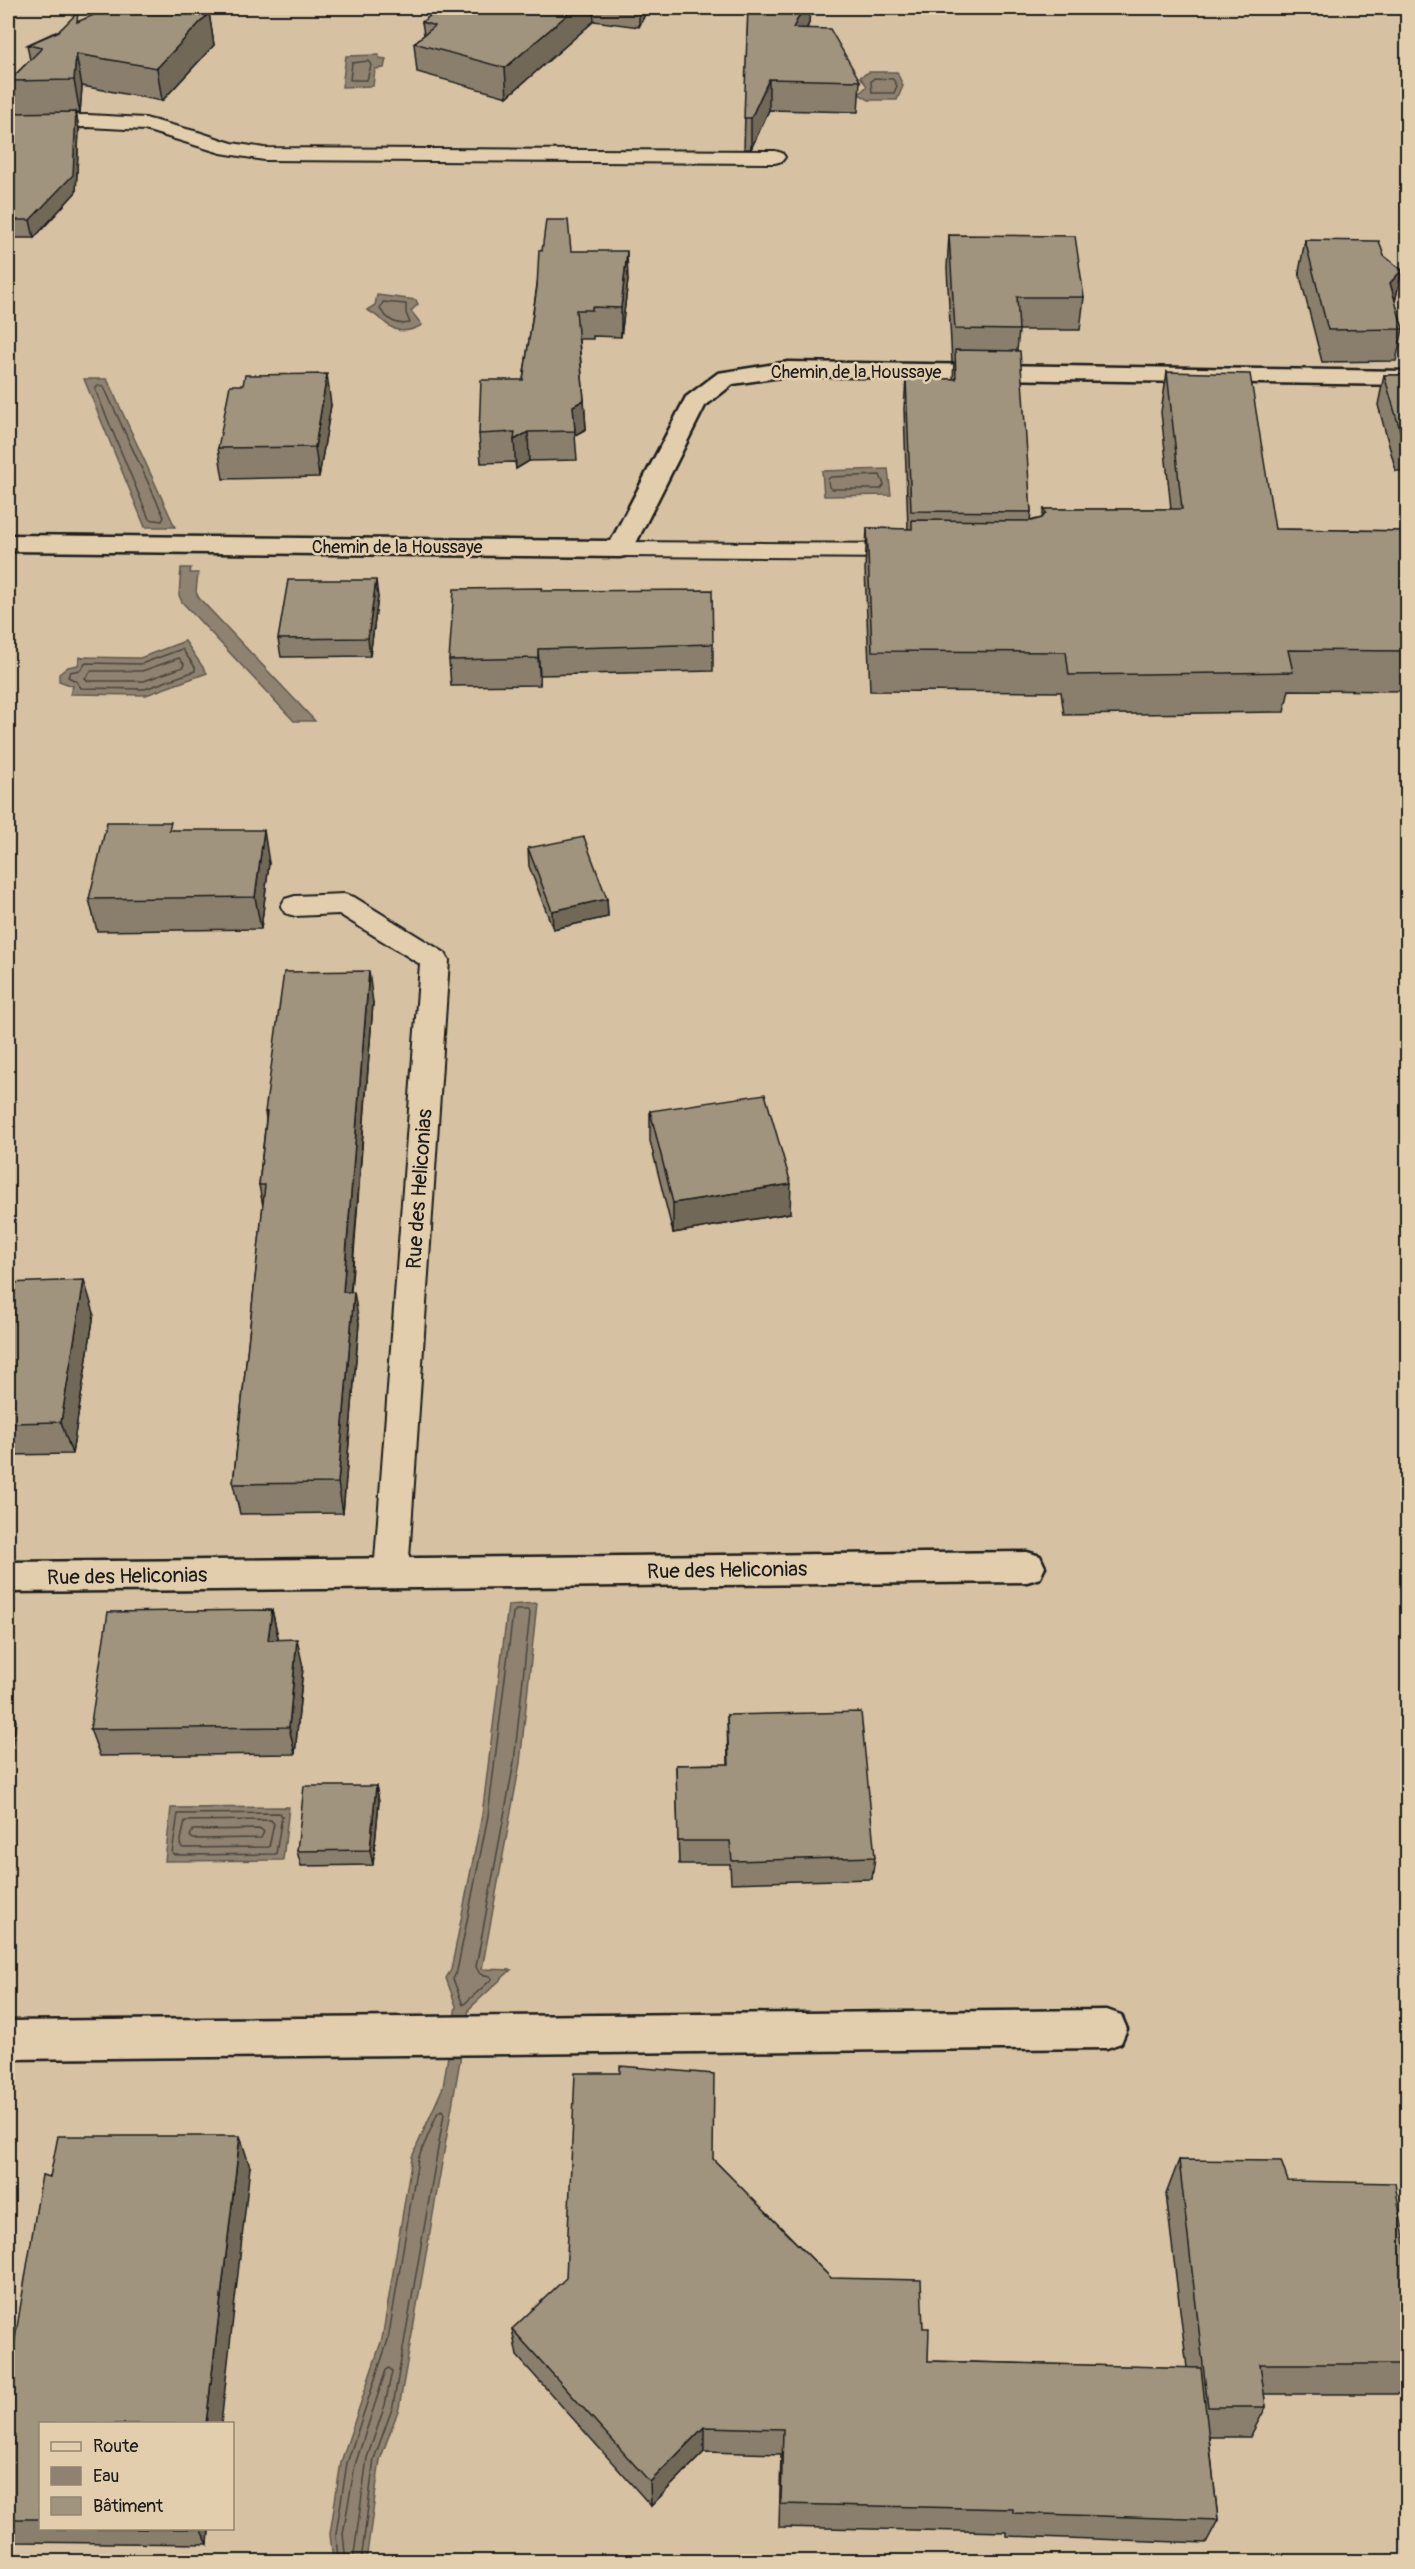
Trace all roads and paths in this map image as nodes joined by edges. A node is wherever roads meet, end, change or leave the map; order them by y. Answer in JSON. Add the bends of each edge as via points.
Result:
{"nodes":[{"id":1,"x":8,"y":122,"type":"edge"},
{"id":2,"x":775,"y":156,"type":"dead end"},
{"id":3,"x":1407,"y":378,"type":"edge"},
{"id":4,"x":8,"y":543,"type":"edge"},
{"id":5,"x":620,"y":549,"type":"junction"},
{"id":6,"x":931,"y":552,"type":"edge"},
{"id":7,"x":295,"y":906,"type":"dead end"},
{"id":8,"x":1027,"y":1567,"type":"dead end"},
{"id":9,"x":391,"y":1573,"type":"junction"},
{"id":10,"x":8,"y":1577,"type":"edge"},
{"id":11,"x":1107,"y":2028,"type":"dead end"},
{"id":12,"x":8,"y":2040,"type":"edge"}],
"edges":[{"from":1,"to":2,"type":"lane","via":[[145,124],[228,149],[264,154]]},
{"from":3,"to":5,"type":"street","name":"Chemin de la Houssaye","via":[[788,369],[726,378],[695,402]]},
{"from":4,"to":5,"type":"street","name":"Chemin de la Houssaye"},
{"from":5,"to":6,"type":"lane"},
{"from":7,"to":9,"type":"lane","name":"Rue des Heliconias","via":[[344,904],[435,960]]},
{"from":8,"to":9,"type":"street","name":"Rue des Heliconias"},
{"from":9,"to":10,"type":"street","name":"Rue des Heliconias"},
{"from":11,"to":12,"type":"street"}]}
